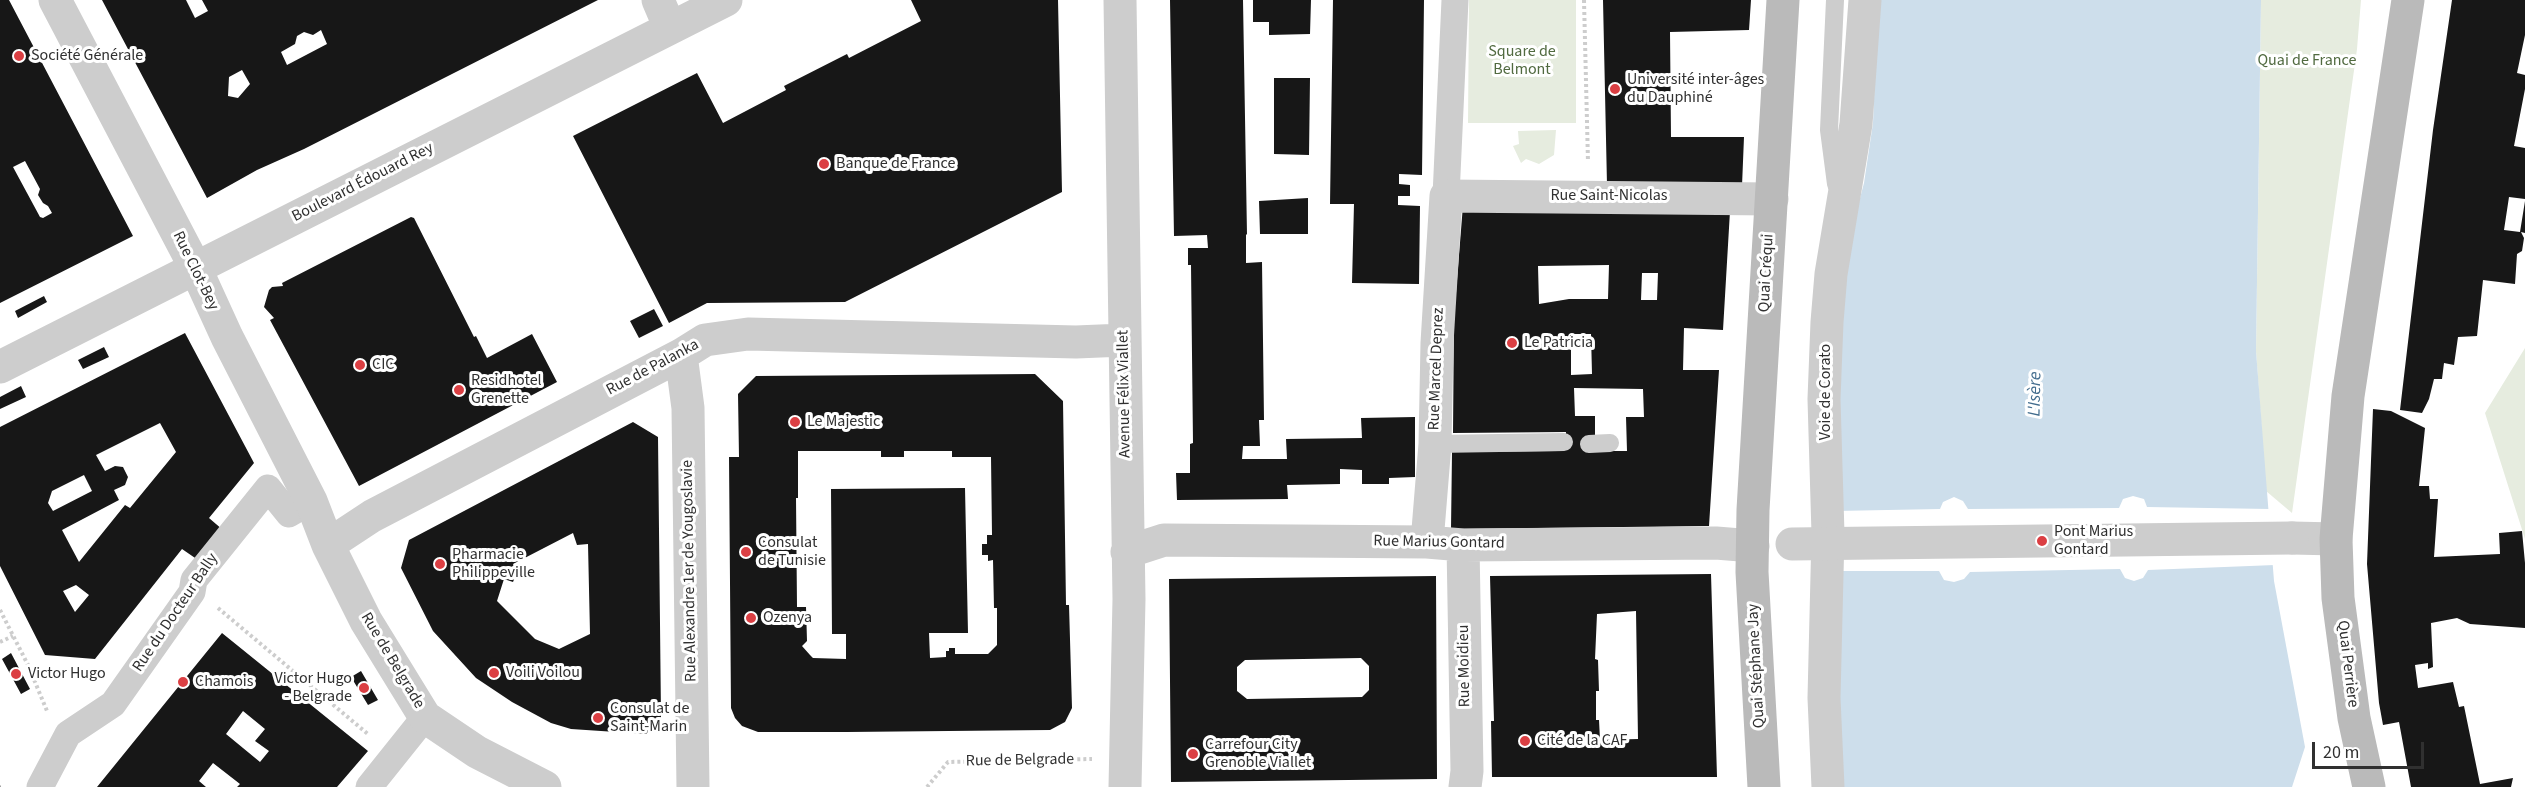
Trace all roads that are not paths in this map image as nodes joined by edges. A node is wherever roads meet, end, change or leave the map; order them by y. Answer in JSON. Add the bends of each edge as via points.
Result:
{"nodes":[{"id":1,"x":55,"y":0,"type":"edge"},
{"id":2,"x":726,"y":0,"type":"edge"},
{"id":3,"x":1120,"y":0,"type":"edge"},
{"id":4,"x":1455,"y":0,"type":"edge"},
{"id":5,"x":1783,"y":0,"type":"edge"},
{"id":6,"x":1835,"y":0,"type":"edge"},
{"id":7,"x":1865,"y":0,"type":"edge"},
{"id":8,"x":2408,"y":0,"type":"edge"},
{"id":9,"x":664,"y":14,"type":"edge"},
{"id":10,"x":1446,"y":196,"type":"junction"},
{"id":11,"x":1772,"y":199,"type":"junction"},
{"id":12,"x":1841,"y":221,"type":"junction"},
{"id":13,"x":195,"y":267,"type":"junction"},
{"id":14,"x":1124,"y":340,"type":"junction"},
{"id":15,"x":681,"y":355,"type":"junction"},
{"id":16,"x":0,"y":367,"type":"edge"},
{"id":17,"x":1564,"y":442,"type":"dead end"},
{"id":18,"x":1610,"y":443,"type":"dead end"},
{"id":19,"x":1435,"y":444,"type":"junction"},
{"id":20,"x":1589,"y":444,"type":"dead end"},
{"id":21,"x":311,"y":501,"type":"junction"},
{"id":22,"x":2336,"y":539,"type":"junction"},
{"id":23,"x":1427,"y":542,"type":"junction"},
{"id":24,"x":328,"y":545,"type":"junction"},
{"id":25,"x":1462,"y":545,"type":"junction"},
{"id":26,"x":1753,"y":546,"type":"junction"},
{"id":27,"x":1127,"y":552,"type":"junction"},
{"id":28,"x":425,"y":717,"type":"junction"},
{"id":29,"x":1125,"y":772,"type":"edge"},
{"id":30,"x":1826,"y":785,"type":"edge"},
{"id":31,"x":40,"y":787,"type":"edge"},
{"id":32,"x":369,"y":787,"type":"edge"},
{"id":33,"x":545,"y":787,"type":"edge"},
{"id":34,"x":693,"y":787,"type":"edge"},
{"id":35,"x":1465,"y":787,"type":"edge"},
{"id":36,"x":1764,"y":787,"type":"edge"},
{"id":37,"x":2369,"y":787,"type":"edge"}],
"edges":[{"from":1,"to":13,"type":"street","name":"Rue Clot-Bey"},
{"from":2,"to":9,"type":"street","name":"Boulevard Édouard Rey"},
{"from":3,"to":14,"type":"street","name":"Avenue Félix Viallet"},
{"from":4,"to":10,"type":"street"},
{"from":5,"to":11,"type":"main road","name":"Quai Créqui"},
{"from":6,"to":12,"type":"lane","via":[[1829,130]]},
{"from":7,"to":12,"type":"street","name":"Voie de Corato","via":[[1856,124]]},
{"from":8,"to":22,"type":"main road","via":[[2348,396]]},
{"from":9,"to":13,"type":"street","name":"Boulevard Édouard Rey"},
{"from":10,"to":11,"type":"street","name":"Rue Saint-Nicolas"},
{"from":10,"to":19,"type":"street","name":"Rue Marcel Deprez"},
{"from":11,"to":26,"type":"main road","name":"Quai Créqui"},
{"from":12,"to":30,"type":"street","name":"Voie de Corato","via":[[1827,312],[1824,399],[1828,534]]},
{"from":13,"to":16,"type":"street","name":"Boulevard Édouard Rey"},
{"from":13,"to":21,"type":"street","name":"Rue Clot-Bey"},
{"from":14,"to":15,"type":"street","name":"Rue de Palanka","via":[[748,334],[705,340]]},
{"from":14,"to":27,"type":"street","name":"Avenue Félix Viallet"},
{"from":15,"to":24,"type":"street","name":"Rue de Palanka","via":[[372,516]]},
{"from":15,"to":34,"type":"street","name":"Rue Alexandre 1er de Yougoslavie","via":[[688,408]]},
{"from":17,"to":19,"type":"lane"},
{"from":18,"to":20,"type":"lane"},
{"from":19,"to":23,"type":"street","name":"Rue Marcel Deprez"},
{"from":21,"to":24,"type":"street","name":"Rue Clot-Bey"},
{"from":21,"to":31,"type":"street","name":"Rue du Docteur Bally","via":[[289,514],[268,488],[194,580],[192,592],[113,704],[68,734]]},
{"from":22,"to":26,"type":"street","bridge":true},
{"from":22,"to":37,"type":"main road","name":"Quai Perrière","via":[[2338,598],[2354,718]]},
{"from":23,"to":25,"type":"street","name":"Rue Marius Gontard"},
{"from":23,"to":27,"type":"street","name":"Rue Marius Gontard","via":[[1164,540]]},
{"from":24,"to":28,"type":"street","name":"Rue de Belgrade","via":[[366,621]]},
{"from":25,"to":26,"type":"street","name":"Rue Marius Gontard"},
{"from":25,"to":35,"type":"street","name":"Rue Moidieu"},
{"from":26,"to":36,"type":"main road","name":"Quai Stéphane Jay"},
{"from":27,"to":29,"type":"street","name":"Avenue Félix Viallet"},
{"from":28,"to":32,"type":"street"},
{"from":28,"to":33,"type":"street","name":"Rue de Belgrade","via":[[477,752]]}]}
